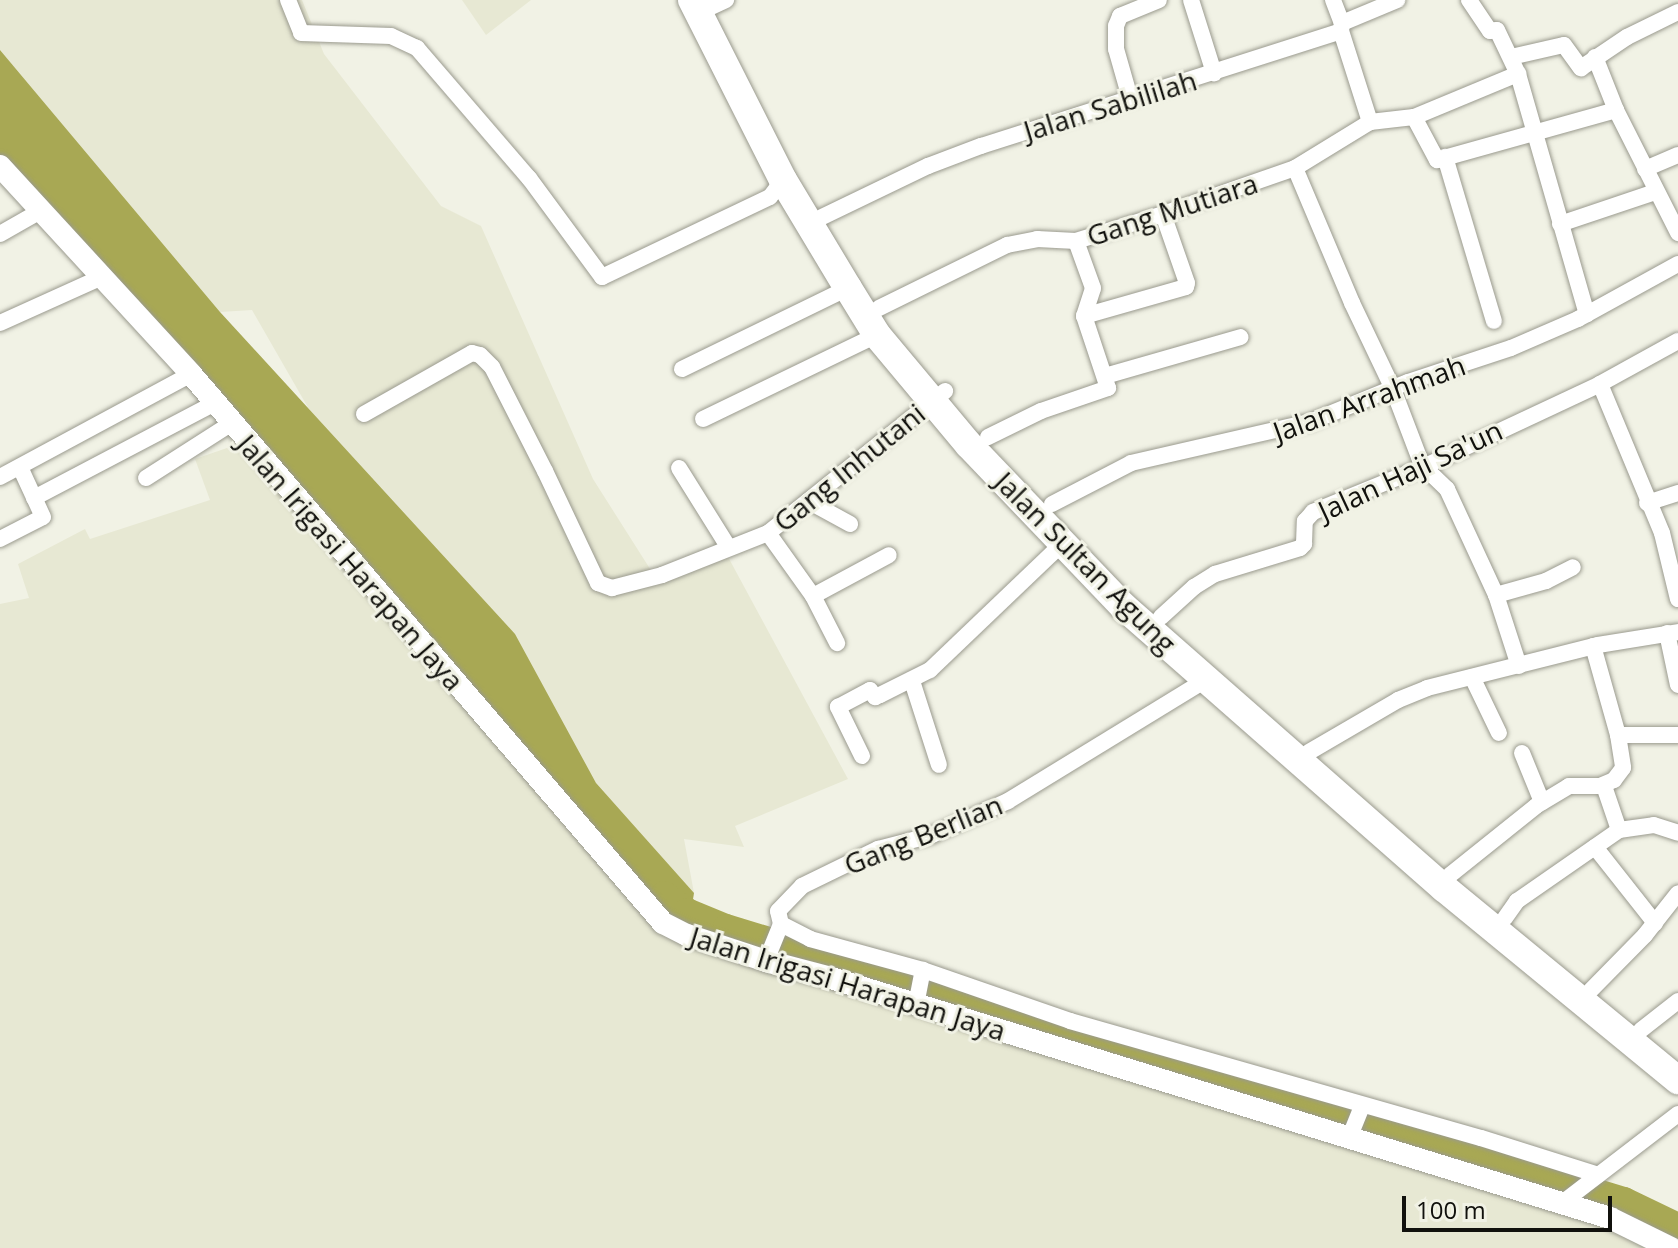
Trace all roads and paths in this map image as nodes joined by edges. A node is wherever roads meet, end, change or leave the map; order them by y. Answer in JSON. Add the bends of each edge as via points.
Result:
{"nodes":[{"id":1,"x":288,"y":0,"type":"edge"},
{"id":2,"x":1159,"y":0,"type":"edge"},
{"id":3,"x":1191,"y":0,"type":"edge"},
{"id":4,"x":1333,"y":0,"type":"edge"},
{"id":5,"x":1397,"y":0,"type":"edge"},
{"id":6,"x":1469,"y":0,"type":"edge"},
{"id":7,"x":707,"y":4,"type":"edge"},
{"id":8,"x":1676,"y":8,"type":"edge"},
{"id":9,"x":1342,"y":27,"type":"junction"},
{"id":10,"x":1511,"y":57,"type":"junction"},
{"id":11,"x":1595,"y":57,"type":"junction"},
{"id":12,"x":1214,"y":73,"type":"junction"},
{"id":13,"x":1518,"y":74,"type":"junction"},
{"id":14,"x":1130,"y":98,"type":"junction"},
{"id":15,"x":1616,"y":110,"type":"junction"},
{"id":16,"x":1414,"y":117,"type":"junction"},
{"id":17,"x":1370,"y":122,"type":"junction"},
{"id":18,"x":1534,"y":133,"type":"junction"},
{"id":19,"x":1678,"y":155,"type":"edge"},
{"id":20,"x":1445,"y":157,"type":"junction"},
{"id":21,"x":1295,"y":168,"type":"junction"},
{"id":22,"x":1,"y":169,"type":"edge"},
{"id":23,"x":1645,"y":169,"type":"junction"},
{"id":24,"x":783,"y":180,"type":"junction"},
{"id":25,"x":1655,"y":192,"type":"junction"},
{"id":26,"x":42,"y":210,"type":"junction"},
{"id":27,"x":1163,"y":214,"type":"junction"},
{"id":28,"x":822,"y":217,"type":"junction"},
{"id":29,"x":1560,"y":224,"type":"junction"},
{"id":30,"x":1678,"y":233,"type":"edge"},
{"id":31,"x":0,"y":234,"type":"edge"},
{"id":32,"x":1076,"y":241,"type":"junction"},
{"id":33,"x":1678,"y":264,"type":"edge"},
{"id":34,"x":104,"y":276,"type":"junction"},
{"id":35,"x":848,"y":288,"type":"junction"},
{"id":36,"x":1587,"y":314,"type":"junction"},
{"id":37,"x":1084,"y":316,"type":"junction"},
{"id":38,"x":878,"y":321,"type":"junction"},
{"id":39,"x":1494,"y":321,"type":"dead end"},
{"id":40,"x":0,"y":323,"type":"edge"},
{"id":41,"x":1241,"y":337,"type":"dead end"},
{"id":42,"x":1678,"y":341,"type":"edge"},
{"id":43,"x":682,"y":369,"type":"dead end"},
{"id":44,"x":191,"y":374,"type":"junction"},
{"id":45,"x":1105,"y":376,"type":"junction"},
{"id":46,"x":1600,"y":384,"type":"junction"},
{"id":47,"x":1393,"y":389,"type":"junction"},
{"id":48,"x":937,"y":396,"type":"junction"},
{"id":49,"x":215,"y":403,"type":"junction"},
{"id":50,"x":364,"y":414,"type":"dead end"},
{"id":51,"x":703,"y":419,"type":"dead end"},
{"id":52,"x":232,"y":423,"type":"junction"},
{"id":53,"x":988,"y":437,"type":"junction"},
{"id":54,"x":20,"y":467,"type":"junction"},
{"id":55,"x":1423,"y":467,"type":"junction"},
{"id":56,"x":679,"y":468,"type":"dead end"},
{"id":57,"x":0,"y":477,"type":"edge"},
{"id":58,"x":146,"y":478,"type":"dead end"},
{"id":59,"x":1678,"y":493,"type":"edge"},
{"id":60,"x":34,"y":498,"type":"junction"},
{"id":61,"x":808,"y":501,"type":"junction"},
{"id":62,"x":1647,"y":503,"type":"junction"},
{"id":63,"x":1052,"y":504,"type":"junction"},
{"id":64,"x":850,"y":524,"type":"dead end"},
{"id":65,"x":768,"y":533,"type":"junction"},
{"id":66,"x":0,"y":539,"type":"edge"},
{"id":67,"x":1062,"y":544,"type":"junction"},
{"id":68,"x":729,"y":548,"type":"junction"},
{"id":69,"x":889,"y":555,"type":"dead end"},
{"id":70,"x":1573,"y":567,"type":"dead end"},
{"id":71,"x":1496,"y":595,"type":"junction"},
{"id":72,"x":813,"y":596,"type":"junction"},
{"id":73,"x":1678,"y":599,"type":"edge"},
{"id":74,"x":1161,"y":617,"type":"junction"},
{"id":75,"x":1673,"y":632,"type":"edge"},
{"id":76,"x":837,"y":643,"type":"dead end"},
{"id":77,"x":1593,"y":646,"type":"junction"},
{"id":78,"x":1519,"y":666,"type":"junction"},
{"id":79,"x":1472,"y":677,"type":"junction"},
{"id":80,"x":1207,"y":679,"type":"junction"},
{"id":81,"x":912,"y":681,"type":"junction"},
{"id":82,"x":1678,"y":685,"type":"edge"},
{"id":83,"x":1499,"y":733,"type":"dead end"},
{"id":84,"x":1618,"y":735,"type":"junction"},
{"id":85,"x":1678,"y":735,"type":"edge"},
{"id":86,"x":1309,"y":752,"type":"junction"},
{"id":87,"x":1522,"y":753,"type":"dead end"},
{"id":88,"x":862,"y":756,"type":"dead end"},
{"id":89,"x":939,"y":765,"type":"dead end"},
{"id":90,"x":1602,"y":785,"type":"junction"},
{"id":91,"x":1542,"y":802,"type":"junction"},
{"id":92,"x":1619,"y":830,"type":"junction"},
{"id":93,"x":1678,"y":833,"type":"edge"},
{"id":94,"x":1595,"y":847,"type":"junction"},
{"id":95,"x":1450,"y":875,"type":"junction"},
{"id":96,"x":1678,"y":893,"type":"edge"},
{"id":97,"x":1505,"y":918,"type":"junction"},
{"id":98,"x":1655,"y":923,"type":"junction"},
{"id":99,"x":778,"y":930,"type":"junction"},
{"id":100,"x":767,"y":957,"type":"junction"},
{"id":101,"x":923,"y":974,"type":"junction"},
{"id":102,"x":1578,"y":985,"type":"junction"},
{"id":103,"x":1678,"y":1001,"type":"edge"},
{"id":104,"x":917,"y":1002,"type":"junction"},
{"id":105,"x":1641,"y":1030,"type":"junction"},
{"id":106,"x":1066,"y":1034,"type":"junction"},
{"id":107,"x":1678,"y":1063,"type":"edge"},
{"id":108,"x":1678,"y":1080,"type":"edge"},
{"id":109,"x":1678,"y":1114,"type":"edge"},
{"id":110,"x":1356,"y":1119,"type":"junction"},
{"id":111,"x":1592,"y":1180,"type":"junction"},
{"id":112,"x":1566,"y":1199,"type":"junction"},
{"id":113,"x":1671,"y":1248,"type":"edge"}],
"edges":[{"from":1,"to":24,"type":"street","via":[[301,33],[391,36],[417,48],[529,178],[599,275],[609,275],[747,209],[770,197]]},
{"from":2,"to":14,"type":"street","via":[[1120,16],[1116,26],[1116,49]]},
{"from":3,"to":12,"type":"street"},
{"from":4,"to":9,"type":"street"},
{"from":5,"to":9,"type":"street","name":"Jalan Sabililah"},
{"from":6,"to":10,"type":"street","via":[[1490,31],[1497,30]]},
{"from":7,"to":24,"type":"highway","name":"Jalan Sultan Agung"},
{"from":7,"to":28,"type":"highway","name":"Jalan Sultan Agung"},
{"from":8,"to":11,"type":"street"},
{"from":9,"to":12,"type":"street","name":"Jalan Sabililah"},
{"from":9,"to":17,"type":"street"},
{"from":10,"to":11,"type":"street","via":[[1564,45],[1581,68]]},
{"from":10,"to":13,"type":"street"},
{"from":11,"to":15,"type":"street"},
{"from":12,"to":14,"type":"street","name":"Jalan Sabililah"},
{"from":13,"to":16,"type":"street"},
{"from":13,"to":18,"type":"street"},
{"from":14,"to":28,"type":"street","name":"Jalan Sabililah","via":[[941,161]]},
{"from":15,"to":18,"type":"street"},
{"from":15,"to":23,"type":"street"},
{"from":16,"to":17,"type":"street"},
{"from":16,"to":20,"type":"street","via":[[1437,160]]},
{"from":17,"to":21,"type":"street","name":"Gang Mutiara"},
{"from":18,"to":20,"type":"street"},
{"from":18,"to":29,"type":"street"},
{"from":19,"to":23,"type":"street"},
{"from":20,"to":39,"type":"street"},
{"from":21,"to":27,"type":"street","name":"Gang Mutiara"},
{"from":21,"to":47,"type":"street"},
{"from":22,"to":26,"type":"street","name":"Jalan Irigasi Harapan Jaya"},
{"from":23,"to":25,"type":"street"},
{"from":24,"to":35,"type":"highway","name":"Jalan Sultan Agung"},
{"from":25,"to":29,"type":"street"},
{"from":25,"to":30,"type":"street"},
{"from":26,"to":31,"type":"street"},
{"from":26,"to":34,"type":"street","name":"Jalan Irigasi Harapan Jaya"},
{"from":27,"to":32,"type":"street","name":"Gang Mutiara"},
{"from":27,"to":37,"type":"street","via":[[1186,287]]},
{"from":28,"to":38,"type":"highway","name":"Jalan Sultan Agung"},
{"from":29,"to":36,"type":"street"},
{"from":32,"to":37,"type":"street","via":[[1093,288]]},
{"from":32,"to":38,"type":"street","name":"Gang Mutiara","via":[[1037,239],[1007,245]]},
{"from":33,"to":36,"type":"street","name":"Jalan Arrahmah"},
{"from":34,"to":40,"type":"street"},
{"from":34,"to":44,"type":"street","name":"Jalan Irigasi Harapan Jaya"},
{"from":35,"to":38,"type":"highway","name":"Jalan Sultan Agung"},
{"from":35,"to":43,"type":"street"},
{"from":36,"to":47,"type":"street","name":"Jalan Arrahmah","via":[[1511,348]]},
{"from":37,"to":45,"type":"street"},
{"from":38,"to":48,"type":"highway","name":"Jalan Sultan Agung"},
{"from":38,"to":51,"type":"street","name":"Gang Mutiara"},
{"from":41,"to":45,"type":"street"},
{"from":42,"to":46,"type":"street","name":"Jalan Haji Sa'un"},
{"from":44,"to":49,"type":"street","name":"Jalan Irigasi Harapan Jaya"},
{"from":44,"to":54,"type":"street"},
{"from":45,"to":53,"type":"street","via":[[1105,391],[1050,408]]},
{"from":46,"to":55,"type":"street","name":"Jalan Haji Sa'un"},
{"from":46,"to":62,"type":"street"},
{"from":47,"to":55,"type":"street"},
{"from":47,"to":63,"type":"street","name":"Jalan Arrahmah","via":[[1284,430],[1131,463]]},
{"from":48,"to":53,"type":"highway","name":"Jalan Sultan Agung"},
{"from":48,"to":61,"type":"street","name":"Gang Inhutani"},
{"from":48,"to":67,"type":"highway","name":"Jalan Sultan Agung"},
{"from":49,"to":52,"type":"street","name":"Jalan Irigasi Harapan Jaya"},
{"from":49,"to":60,"type":"street"},
{"from":50,"to":68,"type":"street","name":"Gang Inhutani","via":[[472,353],[480,355],[492,367],[598,583],[612,588],[662,575]]},
{"from":52,"to":58,"type":"street"},
{"from":52,"to":100,"type":"street","name":"Jalan Irigasi Harapan Jaya","via":[[657,919],[687,935]]},
{"from":53,"to":63,"type":"highway","name":"Jalan Sultan Agung"},
{"from":54,"to":57,"type":"street"},
{"from":54,"to":60,"type":"street"},
{"from":55,"to":71,"type":"street","via":[[1447,489]]},
{"from":55,"to":74,"type":"street","name":"Jalan Haji Sa'un","via":[[1313,512],[1305,521],[1300,548],[1215,574]]},
{"from":56,"to":68,"type":"street"},
{"from":59,"to":62,"type":"street"},
{"from":60,"to":66,"type":"street","via":[[42,518]]},
{"from":61,"to":64,"type":"street"},
{"from":61,"to":65,"type":"street","name":"Gang Inhutani"},
{"from":62,"to":73,"type":"street","via":[[1668,548]]},
{"from":63,"to":74,"type":"highway","name":"Jalan Sultan Agung"},
{"from":65,"to":68,"type":"street","name":"Gang Inhutani"},
{"from":65,"to":72,"type":"street"},
{"from":67,"to":80,"type":"highway","name":"Jalan Sultan Agung"},
{"from":67,"to":81,"type":"street","via":[[930,670]]},
{"from":69,"to":72,"type":"street"},
{"from":70,"to":71,"type":"street"},
{"from":71,"to":78,"type":"street"},
{"from":72,"to":76,"type":"street"},
{"from":74,"to":86,"type":"highway","name":"Jalan Sultan Agung"},
{"from":75,"to":77,"type":"street"},
{"from":75,"to":82,"type":"street"},
{"from":77,"to":78,"type":"street"},
{"from":77,"to":84,"type":"street"},
{"from":78,"to":79,"type":"street"},
{"from":79,"to":83,"type":"street"},
{"from":79,"to":86,"type":"street","via":[[1398,700]]},
{"from":80,"to":99,"type":"street","name":"Gang Berlian","via":[[1008,801],[932,835],[878,849],[802,886],[778,911]]},
{"from":80,"to":102,"type":"highway","name":"Jalan Sultan Agung","via":[[1444,888]]},
{"from":81,"to":88,"type":"street","via":[[904,680],[875,697],[870,690],[840,704],[838,711]]},
{"from":81,"to":89,"type":"street"},
{"from":84,"to":85,"type":"street"},
{"from":84,"to":90,"type":"street","via":[[1623,768]]},
{"from":86,"to":95,"type":"highway","name":"Jalan Sultan Agung"},
{"from":87,"to":91,"type":"street"},
{"from":90,"to":91,"type":"street","via":[[1569,786]]},
{"from":90,"to":92,"type":"street"},
{"from":91,"to":95,"type":"street"},
{"from":92,"to":93,"type":"street","via":[[1654,825]]},
{"from":92,"to":94,"type":"street"},
{"from":94,"to":97,"type":"street","via":[[1517,901]]},
{"from":94,"to":98,"type":"street"},
{"from":95,"to":97,"type":"highway","name":"Jalan Sultan Agung"},
{"from":96,"to":98,"type":"street"},
{"from":97,"to":102,"type":"highway","name":"Jalan Sultan Agung"},
{"from":98,"to":102,"type":"street"},
{"from":99,"to":100,"type":"street"},
{"from":99,"to":101,"type":"street"},
{"from":100,"to":104,"type":"street","name":"Jalan Irigasi Harapan Jaya"},
{"from":101,"to":104,"type":"street"},
{"from":101,"to":106,"type":"street"},
{"from":102,"to":105,"type":"highway","name":"Jalan Sultan Agung"},
{"from":102,"to":108,"type":"highway","name":"Jalan Sultan Agung"},
{"from":103,"to":105,"type":"street"},
{"from":104,"to":106,"type":"street","name":"Jalan Irigasi Harapan Jaya"},
{"from":105,"to":107,"type":"highway","name":"Jalan Sultan Agung"},
{"from":106,"to":110,"type":"street","name":"Jalan Irigasi Harapan Jaya"},
{"from":106,"to":110,"type":"street"},
{"from":109,"to":111,"type":"street"},
{"from":110,"to":111,"type":"street"},
{"from":110,"to":112,"type":"street","name":"Jalan Irigasi Harapan Jaya"},
{"from":111,"to":112,"type":"street"},
{"from":112,"to":113,"type":"street","name":"Jalan Irigasi Harapan Jaya"}]}
